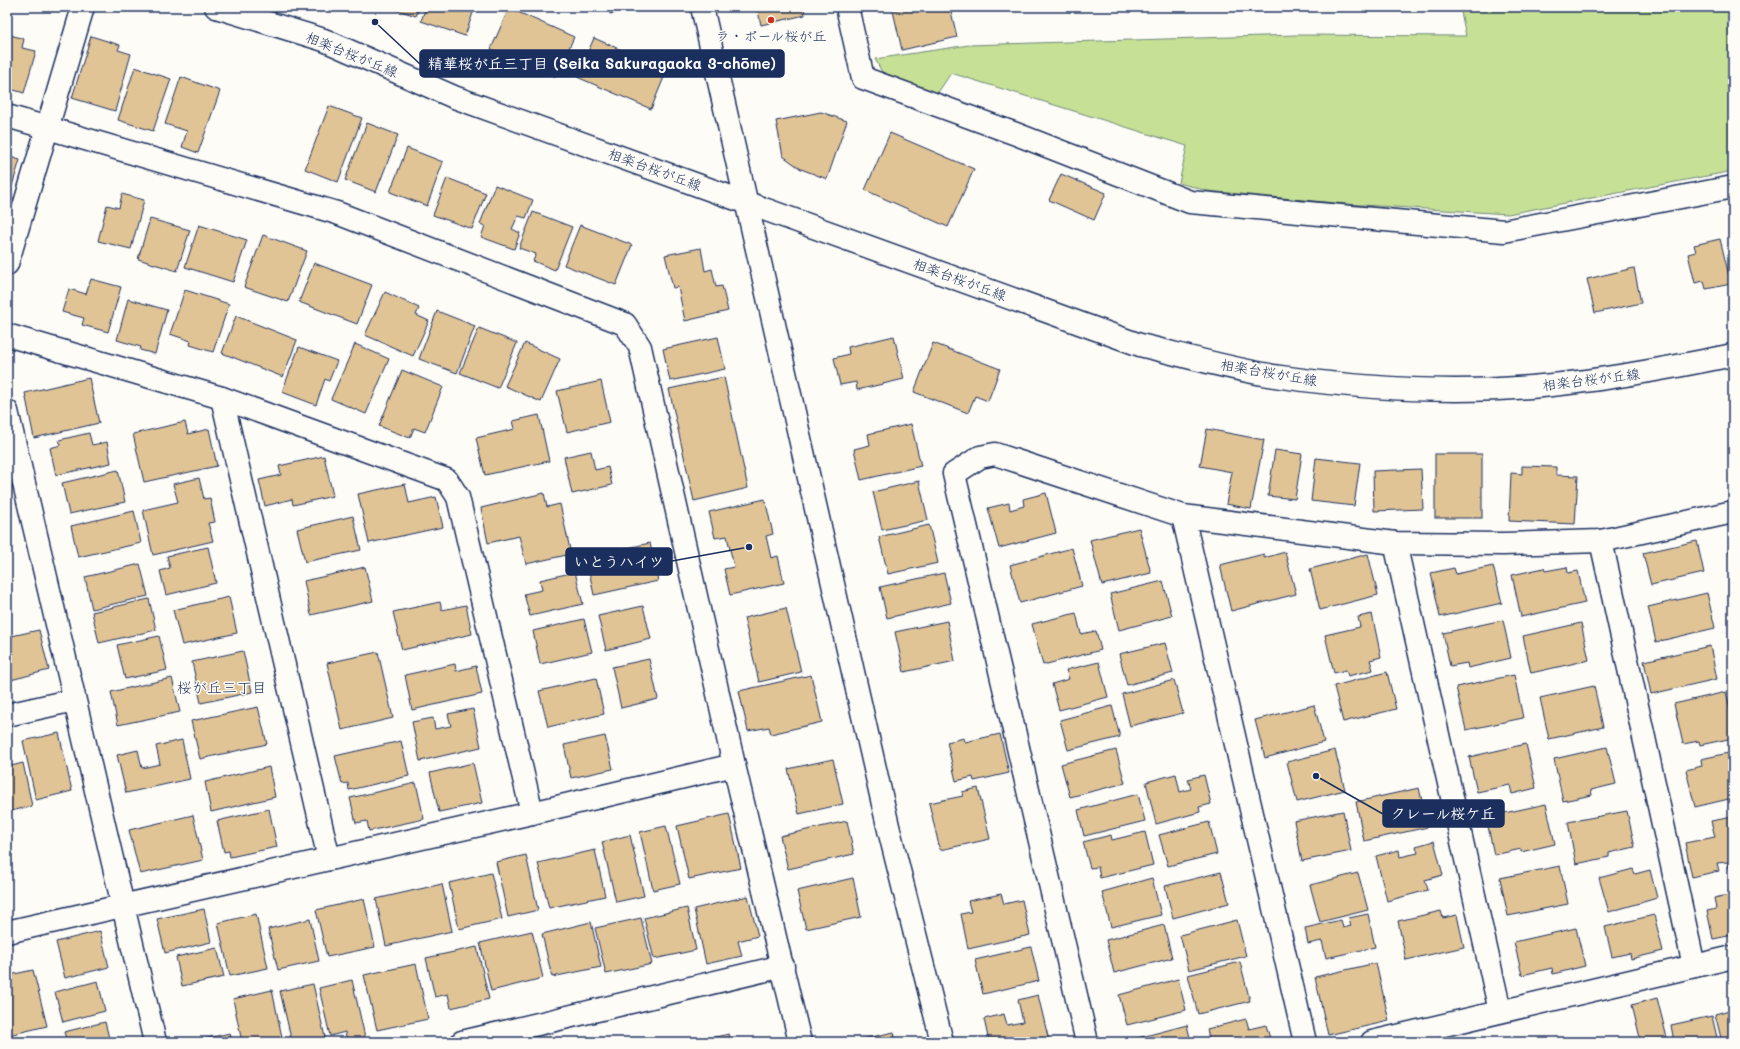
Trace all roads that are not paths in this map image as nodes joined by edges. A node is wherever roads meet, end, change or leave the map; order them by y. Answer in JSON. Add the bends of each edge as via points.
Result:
{"nodes":[{"id":1,"x":83,"y":7,"type":"edge"},
{"id":2,"x":216,"y":7,"type":"edge"},
{"id":3,"x":702,"y":7,"type":"edge"},
{"id":4,"x":847,"y":7,"type":"edge"},
{"id":5,"x":7,"y":116,"type":"edge"},
{"id":6,"x":47,"y":127,"type":"junction"},
{"id":7,"x":1733,"y":187,"type":"edge"},
{"id":8,"x":747,"y":202,"type":"junction"},
{"id":9,"x":7,"y":264,"type":"edge"},
{"id":10,"x":7,"y":335,"type":"edge"},
{"id":11,"x":1733,"y":355,"type":"edge"},
{"id":12,"x":222,"y":398,"type":"junction"},
{"id":13,"x":7,"y":411,"type":"edge"},
{"id":14,"x":1733,"y":512,"type":"edge"},
{"id":15,"x":1183,"y":516,"type":"junction"},
{"id":16,"x":1600,"y":541,"type":"junction"},
{"id":17,"x":1395,"y":543,"type":"junction"},
{"id":18,"x":74,"y":700,"type":"junction"},
{"id":19,"x":7,"y":715,"type":"edge"},
{"id":20,"x":734,"y":765,"type":"junction"},
{"id":21,"x":532,"y":813,"type":"junction"},
{"id":22,"x":328,"y":859,"type":"junction"},
{"id":23,"x":123,"y":905,"type":"junction"},
{"id":24,"x":7,"y":932,"type":"edge"},
{"id":25,"x":1733,"y":957,"type":"edge"},
{"id":26,"x":783,"y":966,"type":"junction"},
{"id":27,"x":1694,"y":966,"type":"junction"},
{"id":28,"x":1500,"y":1011,"type":"junction"},
{"id":29,"x":155,"y":1042,"type":"edge"},
{"id":30,"x":462,"y":1042,"type":"edge"},
{"id":31,"x":800,"y":1042,"type":"edge"},
{"id":32,"x":942,"y":1042,"type":"edge"},
{"id":33,"x":1087,"y":1042,"type":"edge"},
{"id":34,"x":1305,"y":1042,"type":"edge"},
{"id":35,"x":1372,"y":1042,"type":"edge"}],
"edges":[{"from":1,"to":6,"type":"street"},
{"from":2,"to":8,"type":"street","name":"相楽台桜が丘線","via":[[324,40],[454,97]]},
{"from":3,"to":8,"type":"street"},
{"from":4,"to":7,"type":"street","via":[[863,78],[1190,202],[1504,231]]},
{"from":5,"to":6,"type":"street"},
{"from":6,"to":9,"type":"street"},
{"from":6,"to":20,"type":"street","via":[[338,213],[625,324],[640,346]]},
{"from":8,"to":11,"type":"street","name":"相楽台桜が丘線","via":[[1140,345],[1280,376],[1398,388],[1478,389],[1542,386],[1651,372]]},
{"from":8,"to":32,"type":"street","via":[[888,826]]},
{"from":10,"to":12,"type":"street"},
{"from":12,"to":21,"type":"street","via":[[447,480],[458,497]]},
{"from":12,"to":22,"type":"street"},
{"from":13,"to":18,"type":"street"},
{"from":14,"to":16,"type":"street"},
{"from":15,"to":17,"type":"street"},
{"from":15,"to":33,"type":"street","via":[[995,454],[980,457],[954,474]]},
{"from":15,"to":34,"type":"street"},
{"from":16,"to":17,"type":"street","via":[[1503,544]]},
{"from":16,"to":27,"type":"street"},
{"from":17,"to":28,"type":"street"},
{"from":18,"to":19,"type":"street"},
{"from":18,"to":23,"type":"street"},
{"from":20,"to":21,"type":"street"},
{"from":20,"to":26,"type":"street"},
{"from":21,"to":22,"type":"street"},
{"from":22,"to":23,"type":"street"},
{"from":23,"to":24,"type":"street"},
{"from":23,"to":29,"type":"street"},
{"from":25,"to":27,"type":"street"},
{"from":26,"to":30,"type":"street"},
{"from":26,"to":31,"type":"street"},
{"from":27,"to":28,"type":"street"},
{"from":28,"to":35,"type":"street"}]}
